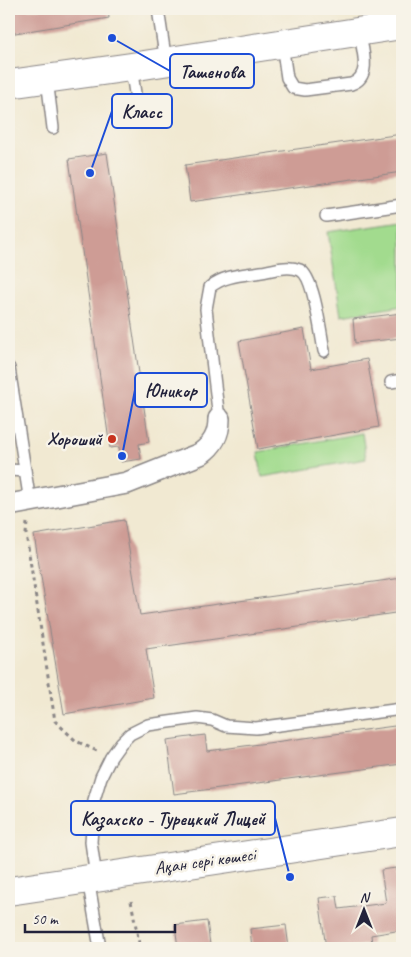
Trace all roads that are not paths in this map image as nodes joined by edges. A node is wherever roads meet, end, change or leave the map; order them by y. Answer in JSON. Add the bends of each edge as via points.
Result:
{"nodes":[{"id":1,"x":158,"y":9,"type":"edge"},
{"id":2,"x":402,"y":25,"type":"edge"},
{"id":3,"x":359,"y":31,"type":"junction"},
{"id":4,"x":282,"y":44,"type":"junction"},
{"id":5,"x":166,"y":62,"type":"junction"},
{"id":6,"x":131,"y":67,"type":"junction"},
{"id":7,"x":47,"y":79,"type":"junction"},
{"id":8,"x":9,"y":84,"type":"edge"},
{"id":9,"x":139,"y":119,"type":"dead end"},
{"id":10,"x":53,"y":128,"type":"dead end"},
{"id":11,"x":402,"y":205,"type":"edge"},
{"id":12,"x":326,"y":216,"type":"dead end"},
{"id":13,"x":324,"y":351,"type":"dead end"},
{"id":14,"x":9,"y":368,"type":"edge"},
{"id":15,"x":219,"y":419,"type":"joint"},
{"id":16,"x":9,"y":470,"type":"edge"},
{"id":17,"x":25,"y":471,"type":"junction"},
{"id":18,"x":30,"y":502,"type":"junction"},
{"id":19,"x":9,"y":505,"type":"edge"},
{"id":20,"x":402,"y":709,"type":"edge"},
{"id":21,"x":402,"y":832,"type":"edge"},
{"id":22,"x":92,"y":878,"type":"junction"},
{"id":23,"x":9,"y":891,"type":"edge"},
{"id":24,"x":100,"y":948,"type":"edge"}],
"edges":[{"from":1,"to":5,"type":"lane"},
{"from":2,"to":3,"type":"street"},
{"from":3,"to":4,"type":"street"},
{"from":3,"to":4,"type":"lane","via":[[364,72],[357,82],[351,84],[305,90],[293,88],[287,78]]},
{"from":4,"to":5,"type":"street"},
{"from":5,"to":6,"type":"street"},
{"from":6,"to":7,"type":"street"},
{"from":6,"to":9,"type":"lane"},
{"from":7,"to":8,"type":"street"},
{"from":7,"to":10,"type":"lane"},
{"from":11,"to":12,"type":"lane"},
{"from":13,"to":15,"type":"lane","via":[[309,279],[300,270],[279,269],[218,281],[210,287],[206,309]]},
{"from":14,"to":17,"type":"lane"},
{"from":15,"to":18,"type":"street","via":[[216,438],[200,454],[127,483]]},
{"from":16,"to":17,"type":"lane"},
{"from":17,"to":18,"type":"lane"},
{"from":18,"to":19,"type":"street"},
{"from":20,"to":22,"type":"lane","via":[[256,728],[226,726],[197,718],[148,725],[130,734],[111,757],[94,800]]},
{"from":21,"to":22,"type":"street","name":"Ақан сері көшесі"},
{"from":22,"to":23,"type":"street","name":"Ақан сері көшесі"},
{"from":22,"to":24,"type":"lane"}]}
